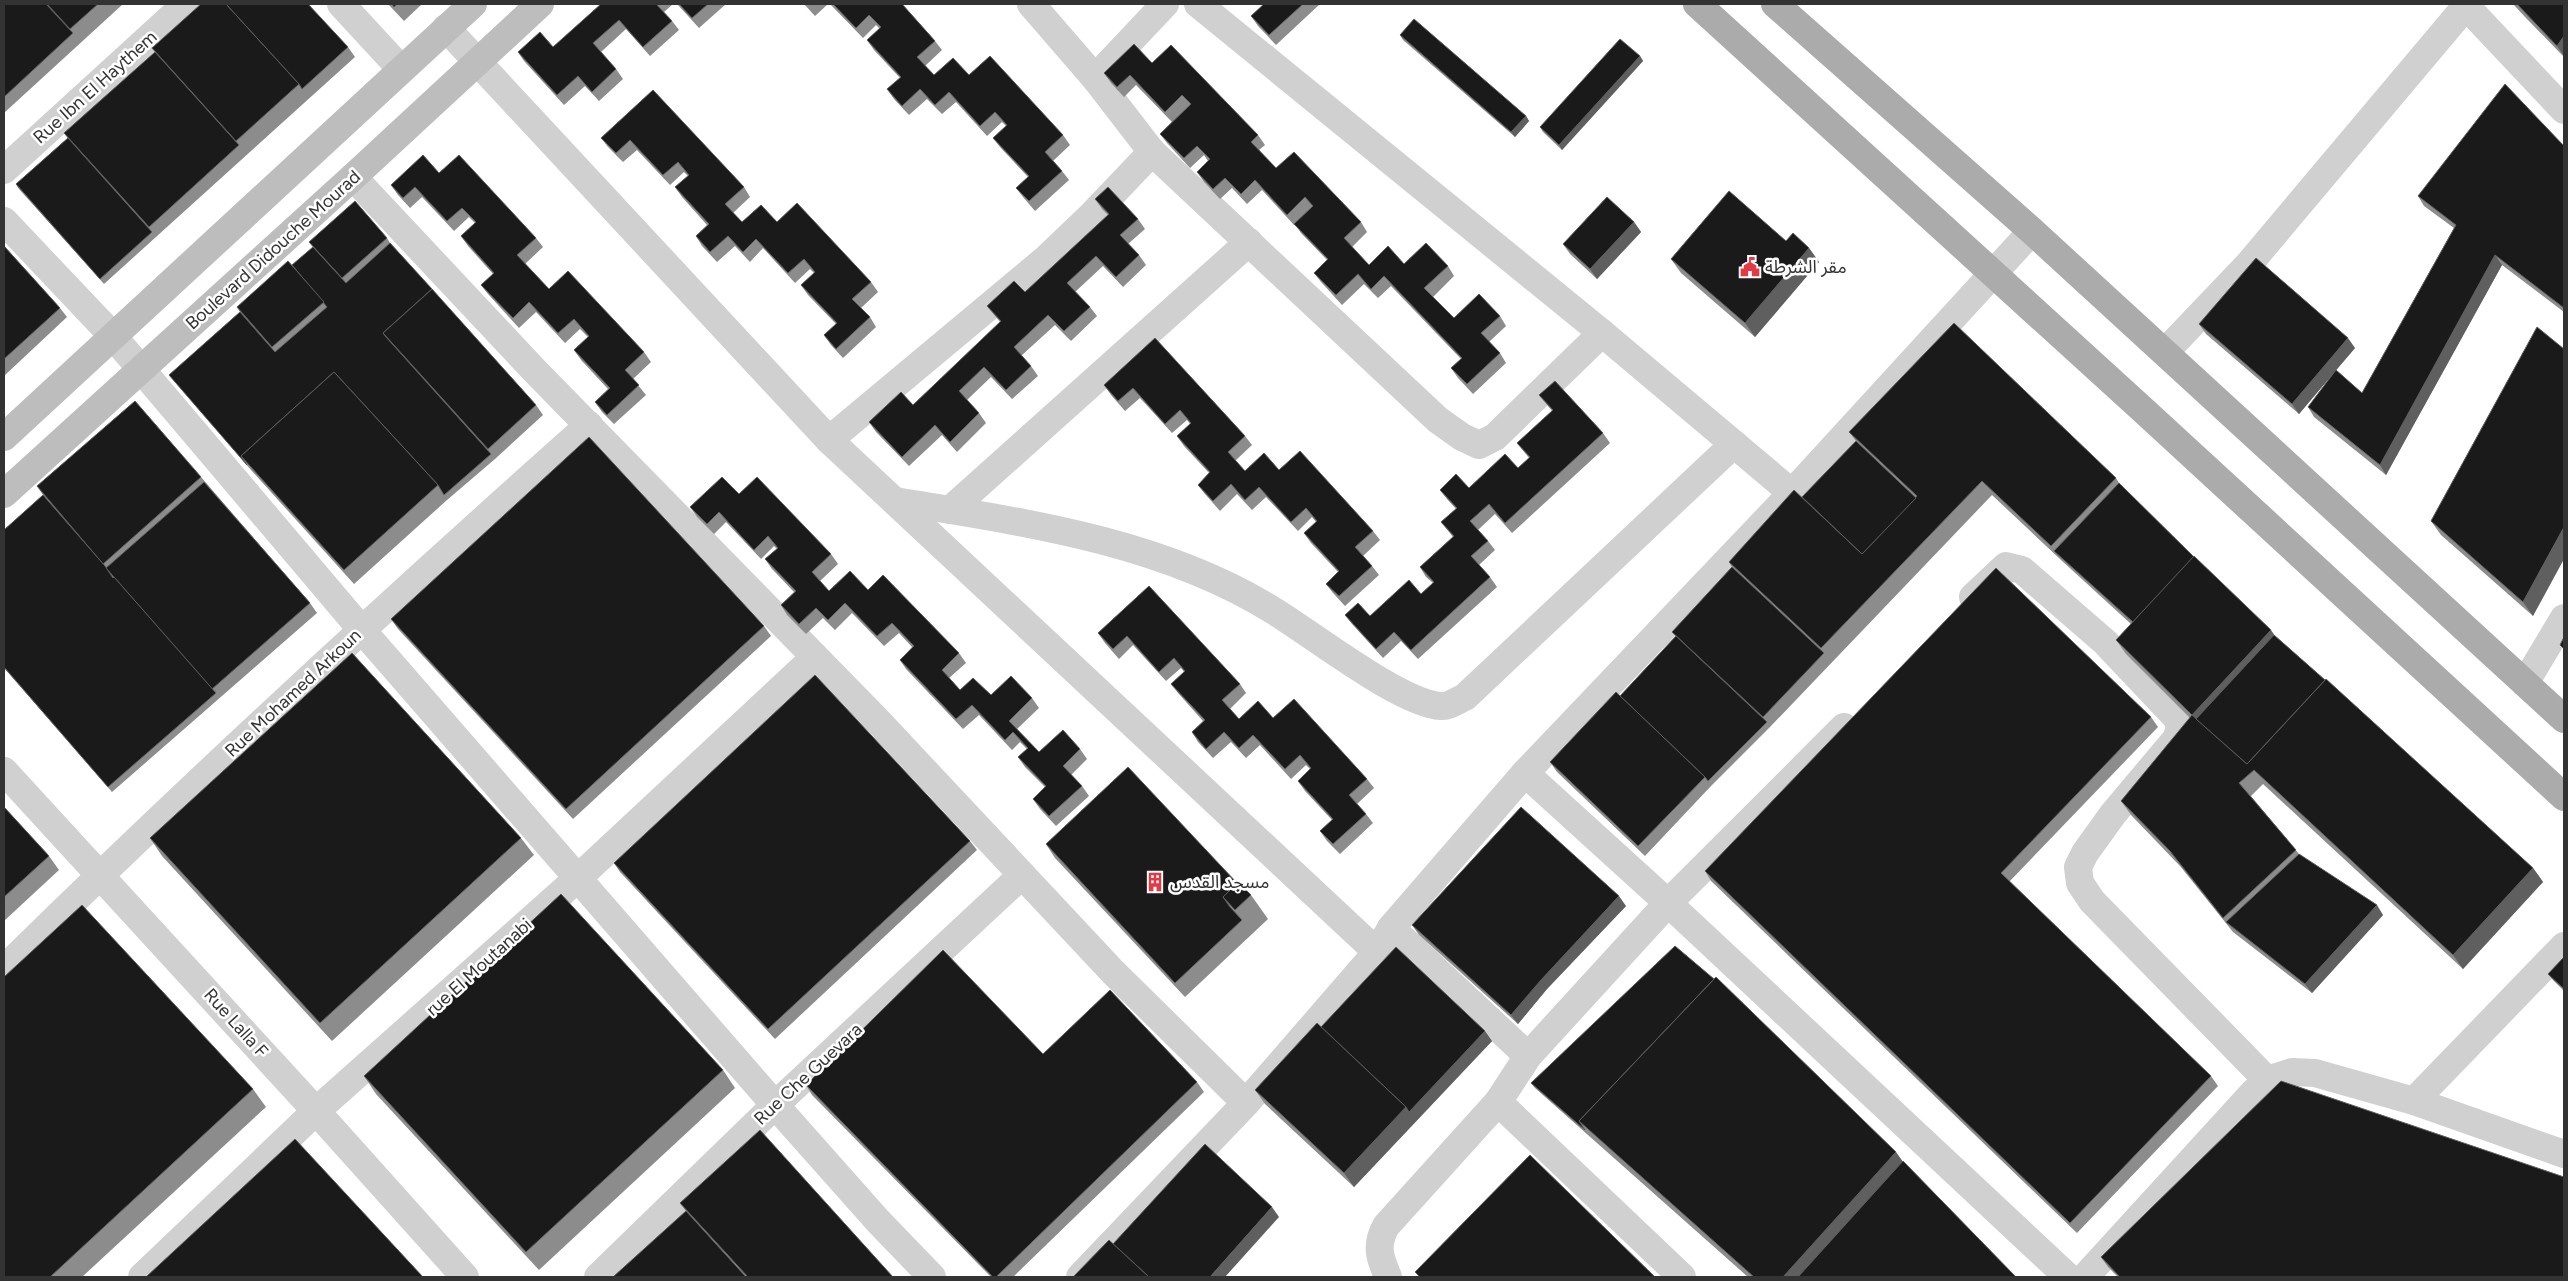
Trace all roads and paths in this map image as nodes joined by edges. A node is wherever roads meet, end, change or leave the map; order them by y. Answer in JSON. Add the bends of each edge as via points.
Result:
{"nodes":[{"id":1,"x":186,"y":4,"type":"edge"},
{"id":2,"x":341,"y":4,"type":"edge"},
{"id":3,"x":473,"y":4,"type":"edge"},
{"id":4,"x":540,"y":4,"type":"edge"},
{"id":5,"x":1030,"y":4,"type":"edge"},
{"id":6,"x":1165,"y":4,"type":"edge"},
{"id":7,"x":1198,"y":4,"type":"edge"},
{"id":8,"x":1697,"y":4,"type":"edge"},
{"id":9,"x":1775,"y":4,"type":"edge"},
{"id":10,"x":2465,"y":5,"type":"edge"},
{"id":11,"x":446,"y":28,"type":"junction"},
{"id":12,"x":476,"y":62,"type":"junction"},
{"id":13,"x":401,"y":69,"type":"junction"},
{"id":14,"x":1095,"y":78,"type":"junction"},
{"id":15,"x":2562,"y":101,"type":"edge"},
{"id":16,"x":1152,"y":152,"type":"junction"},
{"id":17,"x":4,"y":170,"type":"edge"},
{"id":18,"x":354,"y":177,"type":"junction"},
{"id":19,"x":4,"y":222,"type":"edge"},
{"id":20,"x":2032,"y":231,"type":"junction"},
{"id":21,"x":1248,"y":242,"type":"junction"},
{"id":22,"x":1993,"y":273,"type":"junction"},
{"id":23,"x":1602,"y":333,"type":"junction"},
{"id":24,"x":112,"y":335,"type":"junction"},
{"id":25,"x":2165,"y":352,"type":"junction"},
{"id":26,"x":141,"y":369,"type":"junction"},
{"id":27,"x":590,"y":425,"type":"junction"},
{"id":28,"x":4,"y":437,"type":"edge"},
{"id":29,"x":829,"y":440,"type":"junction"},
{"id":30,"x":1734,"y":444,"type":"junction"},
{"id":31,"x":1792,"y":493,"type":"junction"},
{"id":32,"x":4,"y":494,"type":"edge"},
{"id":33,"x":895,"y":501,"type":"junction"},
{"id":34,"x":950,"y":510,"type":"junction"},
{"id":35,"x":1952,"y":618,"type":"edge"},
{"id":36,"x":2564,"y":618,"type":"edge"},
{"id":37,"x":361,"y":629,"type":"junction"},
{"id":38,"x":815,"y":657,"type":"junction"},
{"id":39,"x":2525,"y":683,"type":"junction"},
{"id":40,"x":1865,"y":706,"type":"edge"},
{"id":41,"x":2564,"y":719,"type":"edge"},
{"id":42,"x":4,"y":771,"type":"edge"},
{"id":43,"x":1524,"y":773,"type":"junction"},
{"id":44,"x":2564,"y":798,"type":"edge"},
{"id":45,"x":100,"y":874,"type":"junction"},
{"id":46,"x":1022,"y":875,"type":"junction"},
{"id":47,"x":578,"y":878,"type":"junction"},
{"id":48,"x":1668,"y":903,"type":"junction"},
{"id":49,"x":1391,"y":928,"type":"junction"},
{"id":50,"x":2564,"y":946,"type":"edge"},
{"id":51,"x":1377,"y":952,"type":"junction"},
{"id":52,"x":4,"y":969,"type":"edge"},
{"id":53,"x":1528,"y":1056,"type":"junction"},
{"id":54,"x":2267,"y":1080,"type":"junction"},
{"id":55,"x":2414,"y":1101,"type":"junction"},
{"id":56,"x":1498,"y":1102,"type":"junction"},
{"id":57,"x":1246,"y":1103,"type":"junction"},
{"id":58,"x":775,"y":1105,"type":"junction"},
{"id":59,"x":316,"y":1111,"type":"junction"},
{"id":60,"x":2564,"y":1154,"type":"edge"},
{"id":61,"x":142,"y":1277,"type":"edge"},
{"id":62,"x":465,"y":1277,"type":"edge"},
{"id":63,"x":598,"y":1277,"type":"edge"},
{"id":64,"x":932,"y":1277,"type":"edge"},
{"id":65,"x":1080,"y":1277,"type":"edge"},
{"id":66,"x":1388,"y":1277,"type":"edge"},
{"id":67,"x":1682,"y":1277,"type":"edge"},
{"id":68,"x":2068,"y":1277,"type":"edge"},
{"id":69,"x":2085,"y":1277,"type":"edge"}],
"edges":[{"from":1,"to":17,"type":"street","name":"Rue Ibn El Haythem"},
{"from":2,"to":13,"type":"street"},
{"from":3,"to":11,"type":"main road"},
{"from":4,"to":12,"type":"main road","name":"Boulevard Didouche Mourad"},
{"from":5,"to":14,"type":"street"},
{"from":6,"to":14,"type":"street"},
{"from":7,"to":23,"type":"street"},
{"from":8,"to":22,"type":"main road"},
{"from":9,"to":20,"type":"main road"},
{"from":10,"to":15,"type":"street"},
{"from":10,"to":25,"type":"street","via":[[2254,258]]},
{"from":11,"to":12,"type":"street"},
{"from":11,"to":13,"type":"main road"},
{"from":12,"to":18,"type":"main road","name":"Boulevard Didouche Mourad"},
{"from":12,"to":29,"type":"street"},
{"from":13,"to":24,"type":"main road"},
{"from":14,"to":16,"type":"street"},
{"from":16,"to":21,"type":"street"},
{"from":16,"to":29,"type":"street","via":[[1047,258]]},
{"from":18,"to":26,"type":"main road","name":"Boulevard Didouche Mourad"},
{"from":18,"to":27,"type":"street"},
{"from":19,"to":24,"type":"street"},
{"from":20,"to":22,"type":"street"},
{"from":20,"to":25,"type":"main road"},
{"from":21,"to":23,"type":"street","via":[[1438,420],[1462,438],[1479,445],[1495,436]]},
{"from":21,"to":34,"type":"street"},
{"from":22,"to":31,"type":"street"},
{"from":22,"to":44,"type":"main road"},
{"from":23,"to":30,"type":"street"},
{"from":24,"to":26,"type":"street"},
{"from":24,"to":28,"type":"main road"},
{"from":25,"to":39,"type":"main road"},
{"from":26,"to":32,"type":"main road","name":"Boulevard Didouche Mourad"},
{"from":26,"to":37,"type":"street"},
{"from":27,"to":37,"type":"street","name":"Rue Mohamed Arkoun"},
{"from":27,"to":38,"type":"street"},
{"from":29,"to":33,"type":"street"},
{"from":30,"to":31,"type":"street"},
{"from":30,"to":34,"type":"street","via":[[1465,697],[1443,707],[1424,703],[1390,686],[1273,610],[1207,575],[1140,552],[1077,536],[992,516]]},
{"from":31,"to":43,"type":"street"},
{"from":33,"to":34,"type":"street"},
{"from":33,"to":51,"type":"street"},
{"from":35,"to":54,"type":"street","via":[[2006,566],[2022,570],[2105,642],[2177,718],[2180,728],[2176,739],[2112,814],[2086,853],[2078,868],[2080,883],[2099,908]]},
{"from":36,"to":39,"type":"street"},
{"from":37,"to":45,"type":"street","name":"Rue Mohamed Arkoun"},
{"from":37,"to":47,"type":"street"},
{"from":38,"to":46,"type":"street"},
{"from":38,"to":47,"type":"street","name":"rue El Moutanabi"},
{"from":39,"to":41,"type":"main road"},
{"from":40,"to":48,"type":"street"},
{"from":42,"to":45,"type":"street","name":"Rue Lalla F"},
{"from":43,"to":48,"type":"street"},
{"from":43,"to":49,"type":"street"},
{"from":45,"to":52,"type":"street","name":"Rue Mohamed Arkoun"},
{"from":45,"to":59,"type":"street","name":"Rue Lalla F"},
{"from":46,"to":57,"type":"street","via":[[1113,972]]},
{"from":46,"to":58,"type":"street","name":"Rue Che Guevara"},
{"from":47,"to":58,"type":"street"},
{"from":47,"to":59,"type":"street","name":"rue El Moutanabi"},
{"from":48,"to":53,"type":"street"},
{"from":48,"to":68,"type":"street"},
{"from":49,"to":51,"type":"street"},
{"from":49,"to":53,"type":"street"},
{"from":50,"to":55,"type":"street"},
{"from":51,"to":57,"type":"street"},
{"from":53,"to":56,"type":"street"},
{"from":54,"to":55,"type":"street","via":[[2292,1072],[2315,1073]]},
{"from":54,"to":69,"type":"street"},
{"from":55,"to":60,"type":"street"},
{"from":56,"to":66,"type":"street","via":[[1386,1226],[1379,1239],[1378,1250]]},
{"from":56,"to":67,"type":"street"},
{"from":57,"to":65,"type":"street"},
{"from":58,"to":63,"type":"street","name":"Rue Che Guevara"},
{"from":58,"to":64,"type":"street","via":[[878,1222]]},
{"from":59,"to":61,"type":"street","name":"rue El Moutanabi"},
{"from":59,"to":62,"type":"street","name":"Rue Lalla F"}]}
